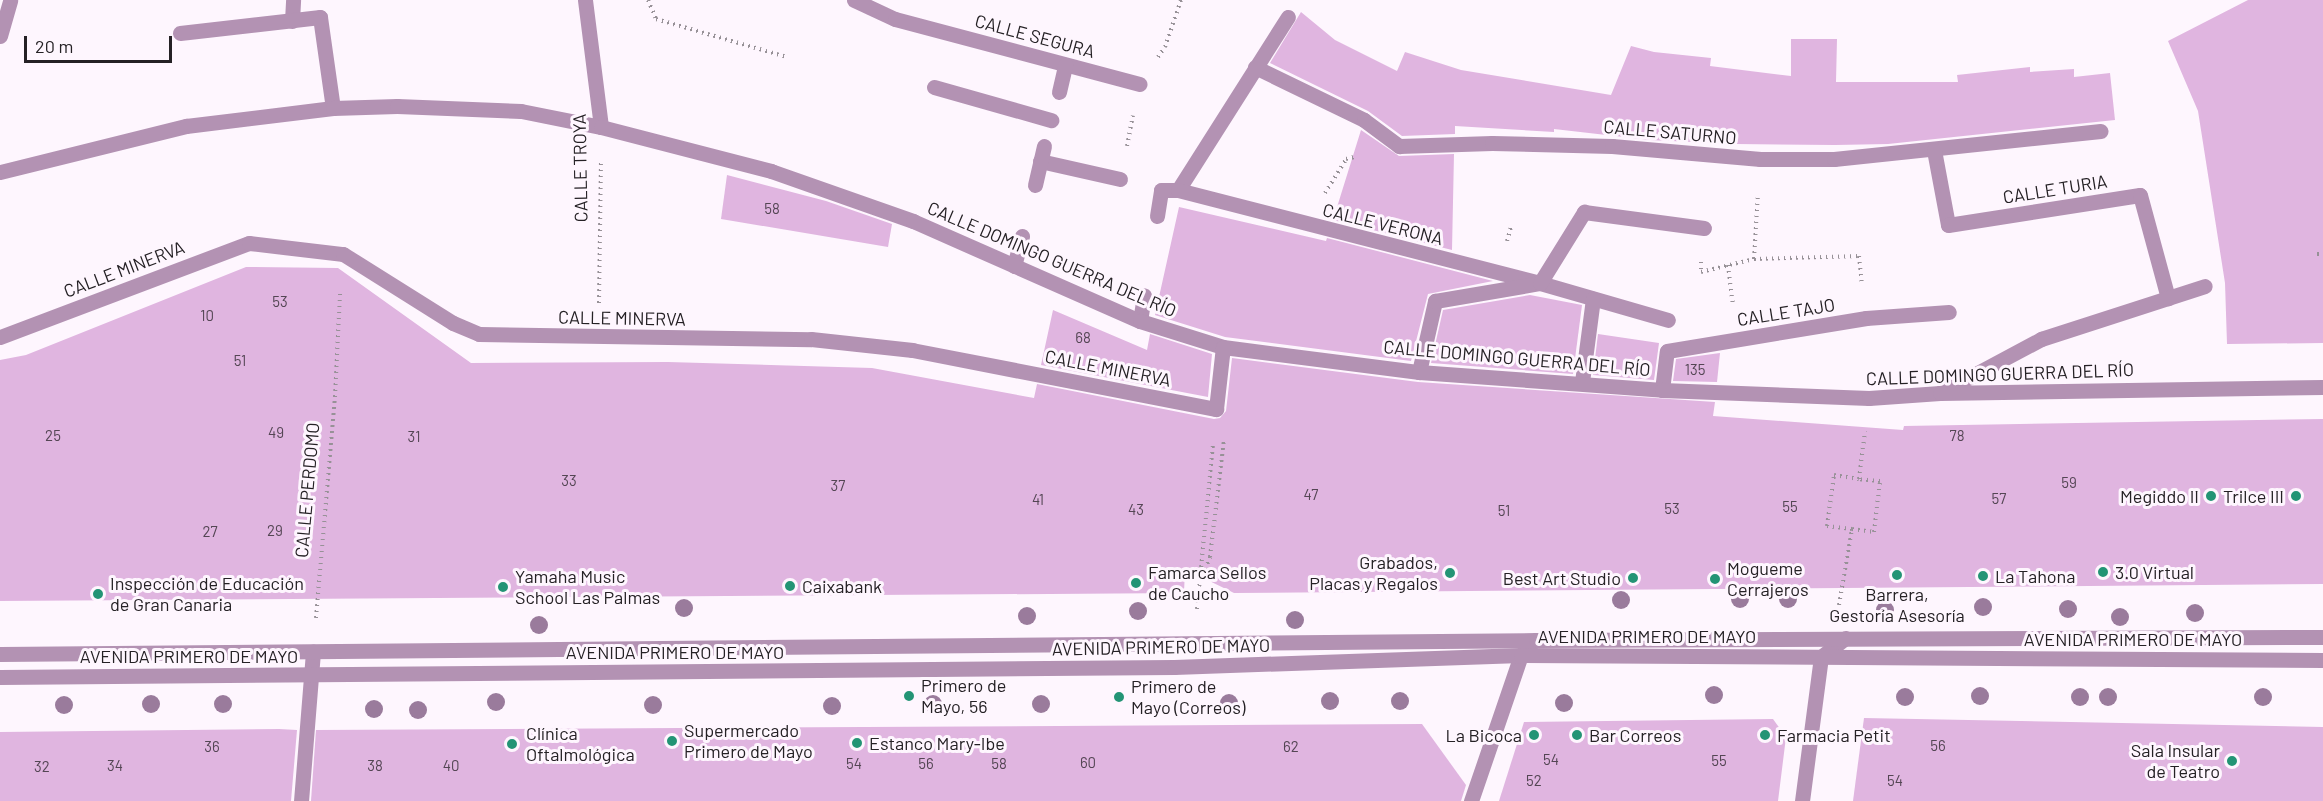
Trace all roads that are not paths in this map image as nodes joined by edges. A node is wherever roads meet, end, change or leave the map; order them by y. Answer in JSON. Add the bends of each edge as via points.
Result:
{"nodes":[{"id":1,"x":10,"y":0,"type":"edge"},
{"id":2,"x":292,"y":0,"type":"edge"},
{"id":3,"x":585,"y":0,"type":"edge"},
{"id":4,"x":854,"y":0,"type":"edge"},
{"id":5,"x":1287,"y":17,"type":"dead end"},
{"id":6,"x":292,"y":21,"type":"junction"},
{"id":7,"x":180,"y":33,"type":"dead end"},
{"id":8,"x":0,"y":36,"type":"edge"},
{"id":9,"x":1065,"y":65,"type":"junction"},
{"id":10,"x":1255,"y":67,"type":"junction"},
{"id":11,"x":1140,"y":84,"type":"dead end"},
{"id":12,"x":934,"y":87,"type":"dead end"},
{"id":13,"x":1059,"y":92,"type":"dead end"},
{"id":14,"x":333,"y":108,"type":"junction"},
{"id":15,"x":1051,"y":120,"type":"dead end"},
{"id":16,"x":601,"y":127,"type":"junction"},
{"id":17,"x":2101,"y":131,"type":"dead end"},
{"id":18,"x":1934,"y":150,"type":"junction"},
{"id":19,"x":0,"y":172,"type":"edge"},
{"id":20,"x":1120,"y":179,"type":"dead end"},
{"id":21,"x":1035,"y":185,"type":"dead end"},
{"id":22,"x":1178,"y":190,"type":"junction"},
{"id":23,"x":1157,"y":216,"type":"dead end"},
{"id":24,"x":1704,"y":228,"type":"road end"},
{"id":25,"x":1022,"y":237,"type":"dead end"},
{"id":26,"x":1014,"y":266,"type":"junction"},
{"id":27,"x":1540,"y":283,"type":"junction"},
{"id":28,"x":2205,"y":286,"type":"dead end"},
{"id":29,"x":1144,"y":295,"type":"dead end"},
{"id":30,"x":2168,"y":298,"type":"junction"},
{"id":31,"x":1593,"y":300,"type":"junction"},
{"id":32,"x":1949,"y":312,"type":"dead end"},
{"id":33,"x":1668,"y":320,"type":"dead end"},
{"id":34,"x":1140,"y":321,"type":"junction"},
{"id":35,"x":0,"y":337,"type":"edge"},
{"id":36,"x":1223,"y":347,"type":"junction"},
{"id":37,"x":1419,"y":372,"type":"junction"},
{"id":38,"x":1582,"y":382,"type":"junction"},
{"id":39,"x":2323,"y":387,"type":"edge"},
{"id":40,"x":1662,"y":390,"type":"junction"},
{"id":41,"x":1940,"y":393,"type":"junction"},
{"id":42,"x":2323,"y":637,"type":"edge"},
{"id":43,"x":1839,"y":638,"type":"junction"},
{"id":44,"x":1536,"y":640,"type":"junction"},
{"id":45,"x":313,"y":651,"type":"junction"},
{"id":46,"x":0,"y":654,"type":"edge"},
{"id":47,"x":1521,"y":655,"type":"junction"},
{"id":48,"x":1821,"y":657,"type":"junction"},
{"id":49,"x":2323,"y":660,"type":"edge"},
{"id":50,"x":312,"y":675,"type":"junction"},
{"id":51,"x":0,"y":677,"type":"edge"},
{"id":52,"x":301,"y":801,"type":"edge"},
{"id":53,"x":1471,"y":801,"type":"edge"},
{"id":54,"x":1802,"y":801,"type":"edge"}],
"edges":[{"from":1,"to":8,"type":"street"},
{"from":2,"to":6,"type":"street"},
{"from":3,"to":16,"type":"street","name":"CALLE TROYA"},
{"from":4,"to":9,"type":"street","name":"CALLE SEGURA","via":[[895,19]]},
{"from":5,"to":10,"type":"street"},
{"from":6,"to":7,"type":"street"},
{"from":6,"to":14,"type":"street","via":[[320,17]]},
{"from":9,"to":11,"type":"street","name":"CALLE SEGURA"},
{"from":9,"to":13,"type":"street"},
{"from":10,"to":18,"type":"street","name":"CALLE SATURNO","via":[[1364,120],[1399,146],[1612,146],[1760,159],[1834,159]]},
{"from":10,"to":22,"type":"street"},
{"from":12,"to":15,"type":"street"},
{"from":14,"to":16,"type":"street","name":"CALLE DOMINGO GUERRA DEL RÍO","via":[[397,106],[521,111]]},
{"from":14,"to":19,"type":"street","name":"CALLE DOMINGO GUERRA DEL RÍO","via":[[186,126]]},
{"from":16,"to":26,"type":"street","name":"CALLE DOMINGO GUERRA DEL RÍO","via":[[771,171],[913,221]]},
{"from":17,"to":18,"type":"street","name":"CALLE SATURNO"},
{"from":18,"to":30,"type":"street","name":"CALLE TURIA","via":[[1948,225],[2140,195]]},
{"from":20,"to":21,"type":"street","via":[[1042,153]]},
{"from":22,"to":23,"type":"street","name":"CALLE VERONA","via":[[1161,190]]},
{"from":22,"to":27,"type":"street","name":"CALLE VERONA"},
{"from":24,"to":27,"type":"street","via":[[1584,212]]},
{"from":25,"to":26,"type":"street"},
{"from":26,"to":34,"type":"street","name":"CALLE DOMINGO GUERRA DEL RÍO"},
{"from":27,"to":31,"type":"street","name":"CALLE VERONA"},
{"from":27,"to":37,"type":"street","via":[[1435,301]]},
{"from":28,"to":30,"type":"street"},
{"from":29,"to":34,"type":"street"},
{"from":30,"to":41,"type":"street","via":[[2042,339]]},
{"from":31,"to":33,"type":"street","name":"CALLE VERONA"},
{"from":31,"to":38,"type":"street"},
{"from":32,"to":40,"type":"street","name":"CALLE TAJO","via":[[1866,318],[1667,351]]},
{"from":34,"to":36,"type":"street","name":"CALLE DOMINGO GUERRA DEL RÍO"},
{"from":35,"to":36,"type":"street","name":"CALLE MINERVA","via":[[249,243],[342,254],[453,323],[478,334],[811,339],[912,350],[1216,409]]},
{"from":36,"to":37,"type":"street","name":"CALLE DOMINGO GUERRA DEL RÍO"},
{"from":37,"to":38,"type":"street","name":"CALLE DOMINGO GUERRA DEL RÍO"},
{"from":38,"to":40,"type":"street","name":"CALLE DOMINGO GUERRA DEL RÍO"},
{"from":39,"to":41,"type":"street","name":"CALLE DOMINGO GUERRA DEL RÍO"},
{"from":40,"to":41,"type":"street","name":"CALLE DOMINGO GUERRA DEL RÍO","via":[[1869,398]]},
{"from":42,"to":43,"type":"street","name":"AVENIDA PRIMERO DE MAYO"},
{"from":43,"to":44,"type":"street","name":"AVENIDA PRIMERO DE MAYO"},
{"from":43,"to":48,"type":"street"},
{"from":44,"to":45,"type":"street","name":"AVENIDA PRIMERO DE MAYO"},
{"from":44,"to":47,"type":"street"},
{"from":45,"to":46,"type":"street","name":"AVENIDA PRIMERO DE MAYO"},
{"from":45,"to":50,"type":"street"},
{"from":47,"to":48,"type":"street","name":"AVENIDA PRIMERO DE MAYO"},
{"from":47,"to":50,"type":"street","name":"AVENIDA PRIMERO DE MAYO","via":[[1174,667]]},
{"from":47,"to":53,"type":"street"},
{"from":48,"to":49,"type":"street","name":"AVENIDA PRIMERO DE MAYO"},
{"from":48,"to":54,"type":"street"},
{"from":50,"to":51,"type":"street","name":"AVENIDA PRIMERO DE MAYO"},
{"from":50,"to":52,"type":"street"}]}
